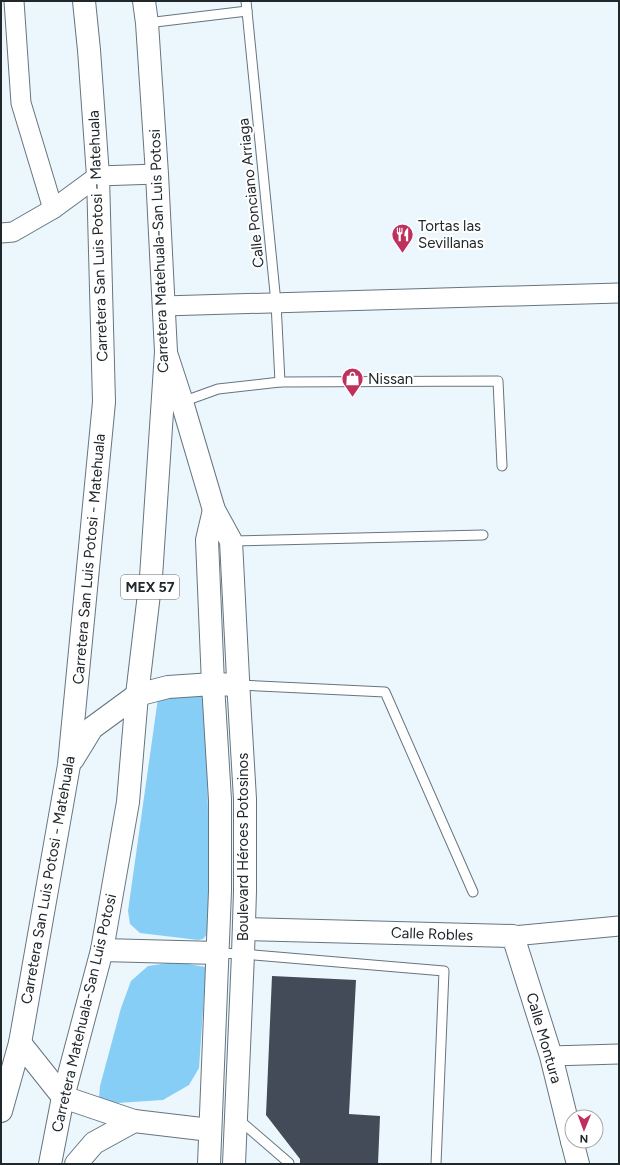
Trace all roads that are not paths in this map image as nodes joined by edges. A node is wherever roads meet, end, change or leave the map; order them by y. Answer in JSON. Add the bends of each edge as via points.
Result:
{"nodes":[{"id":1,"x":14,"y":1,"type":"edge"},
{"id":2,"x":84,"y":1,"type":"edge"},
{"id":3,"x":144,"y":1,"type":"edge"},
{"id":4,"x":246,"y":1,"type":"edge"},
{"id":5,"x":247,"y":11,"type":"junction"},
{"id":6,"x":147,"y":23,"type":"junction"},
{"id":7,"x":157,"y":174,"type":"junction"},
{"id":8,"x":98,"y":176,"type":"junction"},
{"id":9,"x":53,"y":209,"type":"junction"},
{"id":10,"x":1,"y":233,"type":"edge"},
{"id":11,"x":619,"y":293,"type":"edge"},
{"id":12,"x":276,"y":303,"type":"junction"},
{"id":13,"x":163,"y":306,"type":"junction"},
{"id":14,"x":280,"y":382,"type":"junction"},
{"id":15,"x":172,"y":405,"type":"junction"},
{"id":16,"x":502,"y":466,"type":"dead end"},
{"id":17,"x":214,"y":510,"type":"junction"},
{"id":18,"x":483,"y":535,"type":"dead end"},
{"id":19,"x":231,"y":541,"type":"junction"},
{"id":20,"x":213,"y":684,"type":"junction"},
{"id":21,"x":238,"y":685,"type":"junction"},
{"id":22,"x":137,"y":695,"type":"junction"},
{"id":23,"x":69,"y":765,"type":"junction"},
{"id":24,"x":473,"y":892,"type":"dead end"},
{"id":25,"x":619,"y":926,"type":"edge"},
{"id":26,"x":244,"y":929,"type":"junction"},
{"id":27,"x":513,"y":936,"type":"junction"},
{"id":28,"x":102,"y":950,"type":"junction"},
{"id":29,"x":217,"y":953,"type":"junction"},
{"id":30,"x":243,"y":954,"type":"junction"},
{"id":31,"x":20,"y":1043,"type":"junction"},
{"id":32,"x":619,"y":1054,"type":"edge"},
{"id":33,"x":551,"y":1056,"type":"junction"},
{"id":34,"x":63,"y":1097,"type":"junction"},
{"id":35,"x":564,"y":1109,"type":"edge"},
{"id":36,"x":1,"y":1111,"type":"edge"},
{"id":37,"x":236,"y":1117,"type":"junction"},
{"id":38,"x":134,"y":1121,"type":"junction"},
{"id":39,"x":210,"y":1130,"type":"junction"},
{"id":40,"x":574,"y":1149,"type":"edge"},
{"id":41,"x":50,"y":1164,"type":"edge"},
{"id":42,"x":76,"y":1164,"type":"edge"},
{"id":43,"x":209,"y":1164,"type":"edge"},
{"id":44,"x":234,"y":1164,"type":"edge"},
{"id":45,"x":289,"y":1164,"type":"edge"},
{"id":46,"x":436,"y":1164,"type":"edge"},
{"id":47,"x":578,"y":1164,"type":"edge"}],
"edges":[{"from":1,"to":9,"type":"street","via":[[21,103]]},
{"from":2,"to":8,"type":"main road","name":"Carretera San Luis Potosi - Matehuala"},
{"from":3,"to":6,"type":"main road","name":"Carretera Matehuala-San Luis Potosi","number":"MEX 57"},
{"from":4,"to":5,"type":"lane","name":"Calle Ponciano Arriaga"},
{"from":5,"to":6,"type":"lane"},
{"from":5,"to":12,"type":"lane","name":"Calle Ponciano Arriaga"},
{"from":6,"to":7,"type":"main road","name":"Carretera Matehuala-San Luis Potosi","number":"MEX 57"},
{"from":7,"to":8,"type":"street"},
{"from":7,"to":13,"type":"main road","name":"Carretera Matehuala-San Luis Potosi","number":"MEX 57"},
{"from":8,"to":9,"type":"street"},
{"from":8,"to":23,"type":"main road","name":"Carretera San Luis Potosi - Matehuala","via":[[104,402]]},
{"from":9,"to":10,"type":"street","via":[[13,232]]},
{"from":11,"to":12,"type":"street"},
{"from":12,"to":13,"type":"street"},
{"from":12,"to":14,"type":"lane","name":"Calle Ponciano Arriaga"},
{"from":13,"to":15,"type":"main road","name":"Carretera Matehuala-San Luis Potosi","number":"MEX 57"},
{"from":14,"to":15,"type":"lane","via":[[218,390]]},
{"from":14,"to":16,"type":"lane","via":[[498,381]]},
{"from":15,"to":17,"type":"main road","name":"Boulevard Héroes Potosinos"},
{"from":15,"to":22,"type":"main road","name":"Carretera Matehuala-San Luis Potosi","number":"MEX 57"},
{"from":17,"to":19,"type":"main road","name":"Boulevard Héroes Potosinos"},
{"from":17,"to":20,"type":"main road","name":"Boulevard Héroes Potosinos","via":[[207,540]]},
{"from":18,"to":19,"type":"lane"},
{"from":19,"to":21,"type":"main road","name":"Boulevard Héroes Potosinos"},
{"from":20,"to":21,"type":"main road"},
{"from":20,"to":22,"type":"main road","via":[[168,687]]},
{"from":20,"to":29,"type":"main road","name":"Boulevard Héroes Potosinos","via":[[220,800]]},
{"from":21,"to":24,"type":"lane","via":[[385,692]]},
{"from":21,"to":26,"type":"main road","name":"Boulevard Héroes Potosinos","via":[[245,799]]},
{"from":22,"to":23,"type":"main road","via":[[92,728]]},
{"from":22,"to":28,"type":"main road","name":"Carretera Matehuala-San Luis Potosi","number":"MEX 57","via":[[128,802]]},
{"from":23,"to":31,"type":"main road","name":"Carretera San Luis Potosi - Matehuala"},
{"from":25,"to":27,"type":"street","name":"Calle Robles"},
{"from":26,"to":27,"type":"main road","name":"Calle Robles"},
{"from":26,"to":30,"type":"main road","name":"Boulevard Héroes Potosinos"},
{"from":27,"to":33,"type":"main road","name":"Calle Montura"},
{"from":28,"to":29,"type":"main road"},
{"from":28,"to":34,"type":"main road","name":"Carretera Matehuala-San Luis Potosi","number":"MEX 57"},
{"from":29,"to":30,"type":"lane"},
{"from":29,"to":39,"type":"main road","name":"Boulevard Héroes Potosinos"},
{"from":30,"to":37,"type":"main road","name":"Boulevard Héroes Potosinos"},
{"from":30,"to":46,"type":"lane","via":[[444,971]]},
{"from":31,"to":34,"type":"main road"},
{"from":31,"to":36,"type":"main road","name":"Carretera San Luis Potosi - Matehuala"},
{"from":32,"to":33,"type":"street"},
{"from":33,"to":35,"type":"main road","name":"Calle Montura"},
{"from":34,"to":38,"type":"main road"},
{"from":34,"to":41,"type":"main road","name":"Carretera Matehuala-San Luis Potosi","number":"MEX 57"},
{"from":37,"to":44,"type":"main road","name":"Boulevard Héroes Potosinos"},
{"from":37,"to":45,"type":"lane"},
{"from":38,"to":39,"type":"main road"},
{"from":38,"to":42,"type":"main road","via":[[94,1143]]},
{"from":39,"to":43,"type":"main road","name":"Boulevard Héroes Potosinos"},
{"from":40,"to":47,"type":"main road","name":"Calle Montura"}]}
